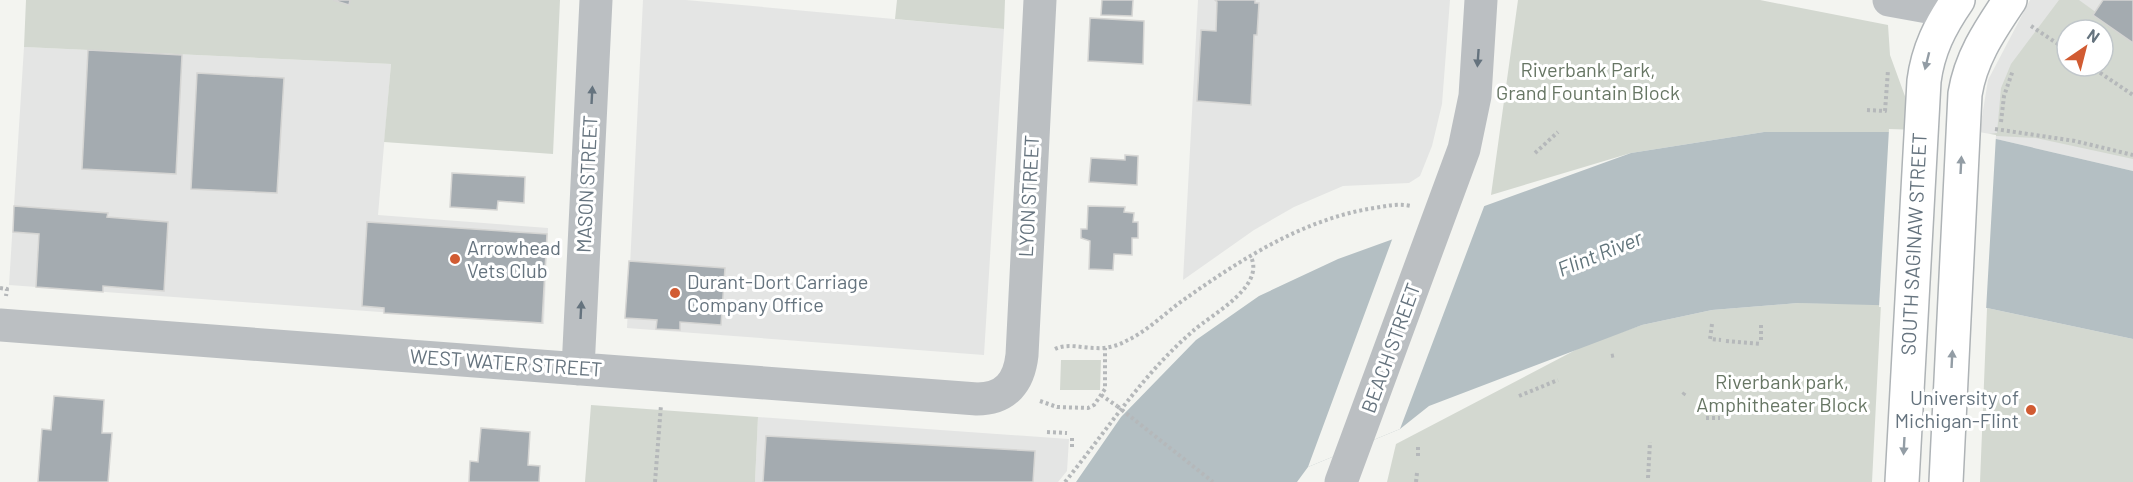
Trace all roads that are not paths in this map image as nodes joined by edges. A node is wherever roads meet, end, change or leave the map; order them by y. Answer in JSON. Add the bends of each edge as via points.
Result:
{"nodes":[{"id":1,"x":596,"y":0,"type":"edge"},
{"id":2,"x":1040,"y":0,"type":"edge"},
{"id":3,"x":1481,"y":0,"type":"edge"},
{"id":4,"x":1889,"y":0,"type":"edge"},
{"id":5,"x":1952,"y":4,"type":"edge"},
{"id":6,"x":2019,"y":12,"type":"edge"},
{"id":7,"x":1987,"y":35,"type":"junction"},
{"id":8,"x":0,"y":325,"type":"edge"},
{"id":9,"x":578,"y":369,"type":"junction"},
{"id":10,"x":1009,"y":389,"type":"joint"},
{"id":11,"x":1902,"y":480,"type":"edge"},
{"id":12,"x":1946,"y":481,"type":"edge"},
{"id":13,"x":1341,"y":482,"type":"edge"}],
"edges":[{"from":9,"to":1,"type":"street","name":"MASON STREET","one_way":true},
{"from":2,"to":10,"type":"street","name":"LYON STREET","via":[[1022,355],[1018,374]]},
{"from":3,"to":13,"type":"street","name":"BEACH STREET","one_way":true,"via":[[1473,112],[1464,149],[1428,206]]},
{"from":4,"to":5,"type":"street"},
{"from":5,"to":7,"type":"main road"},
{"from":5,"to":11,"type":"main road","name":"SOUTH SAGINAW STREET","one_way":true,"via":[[1930,50],[1924,81]]},
{"from":6,"to":7,"type":"main road"},
{"from":12,"to":7,"type":"main road","one_way":true,"via":[[1964,118],[1968,77]]},
{"from":8,"to":9,"type":"street","name":"WEST WATER STREET"},
{"from":9,"to":10,"type":"street","name":"WEST WATER STREET","via":[[977,399],[999,396]]}]}
